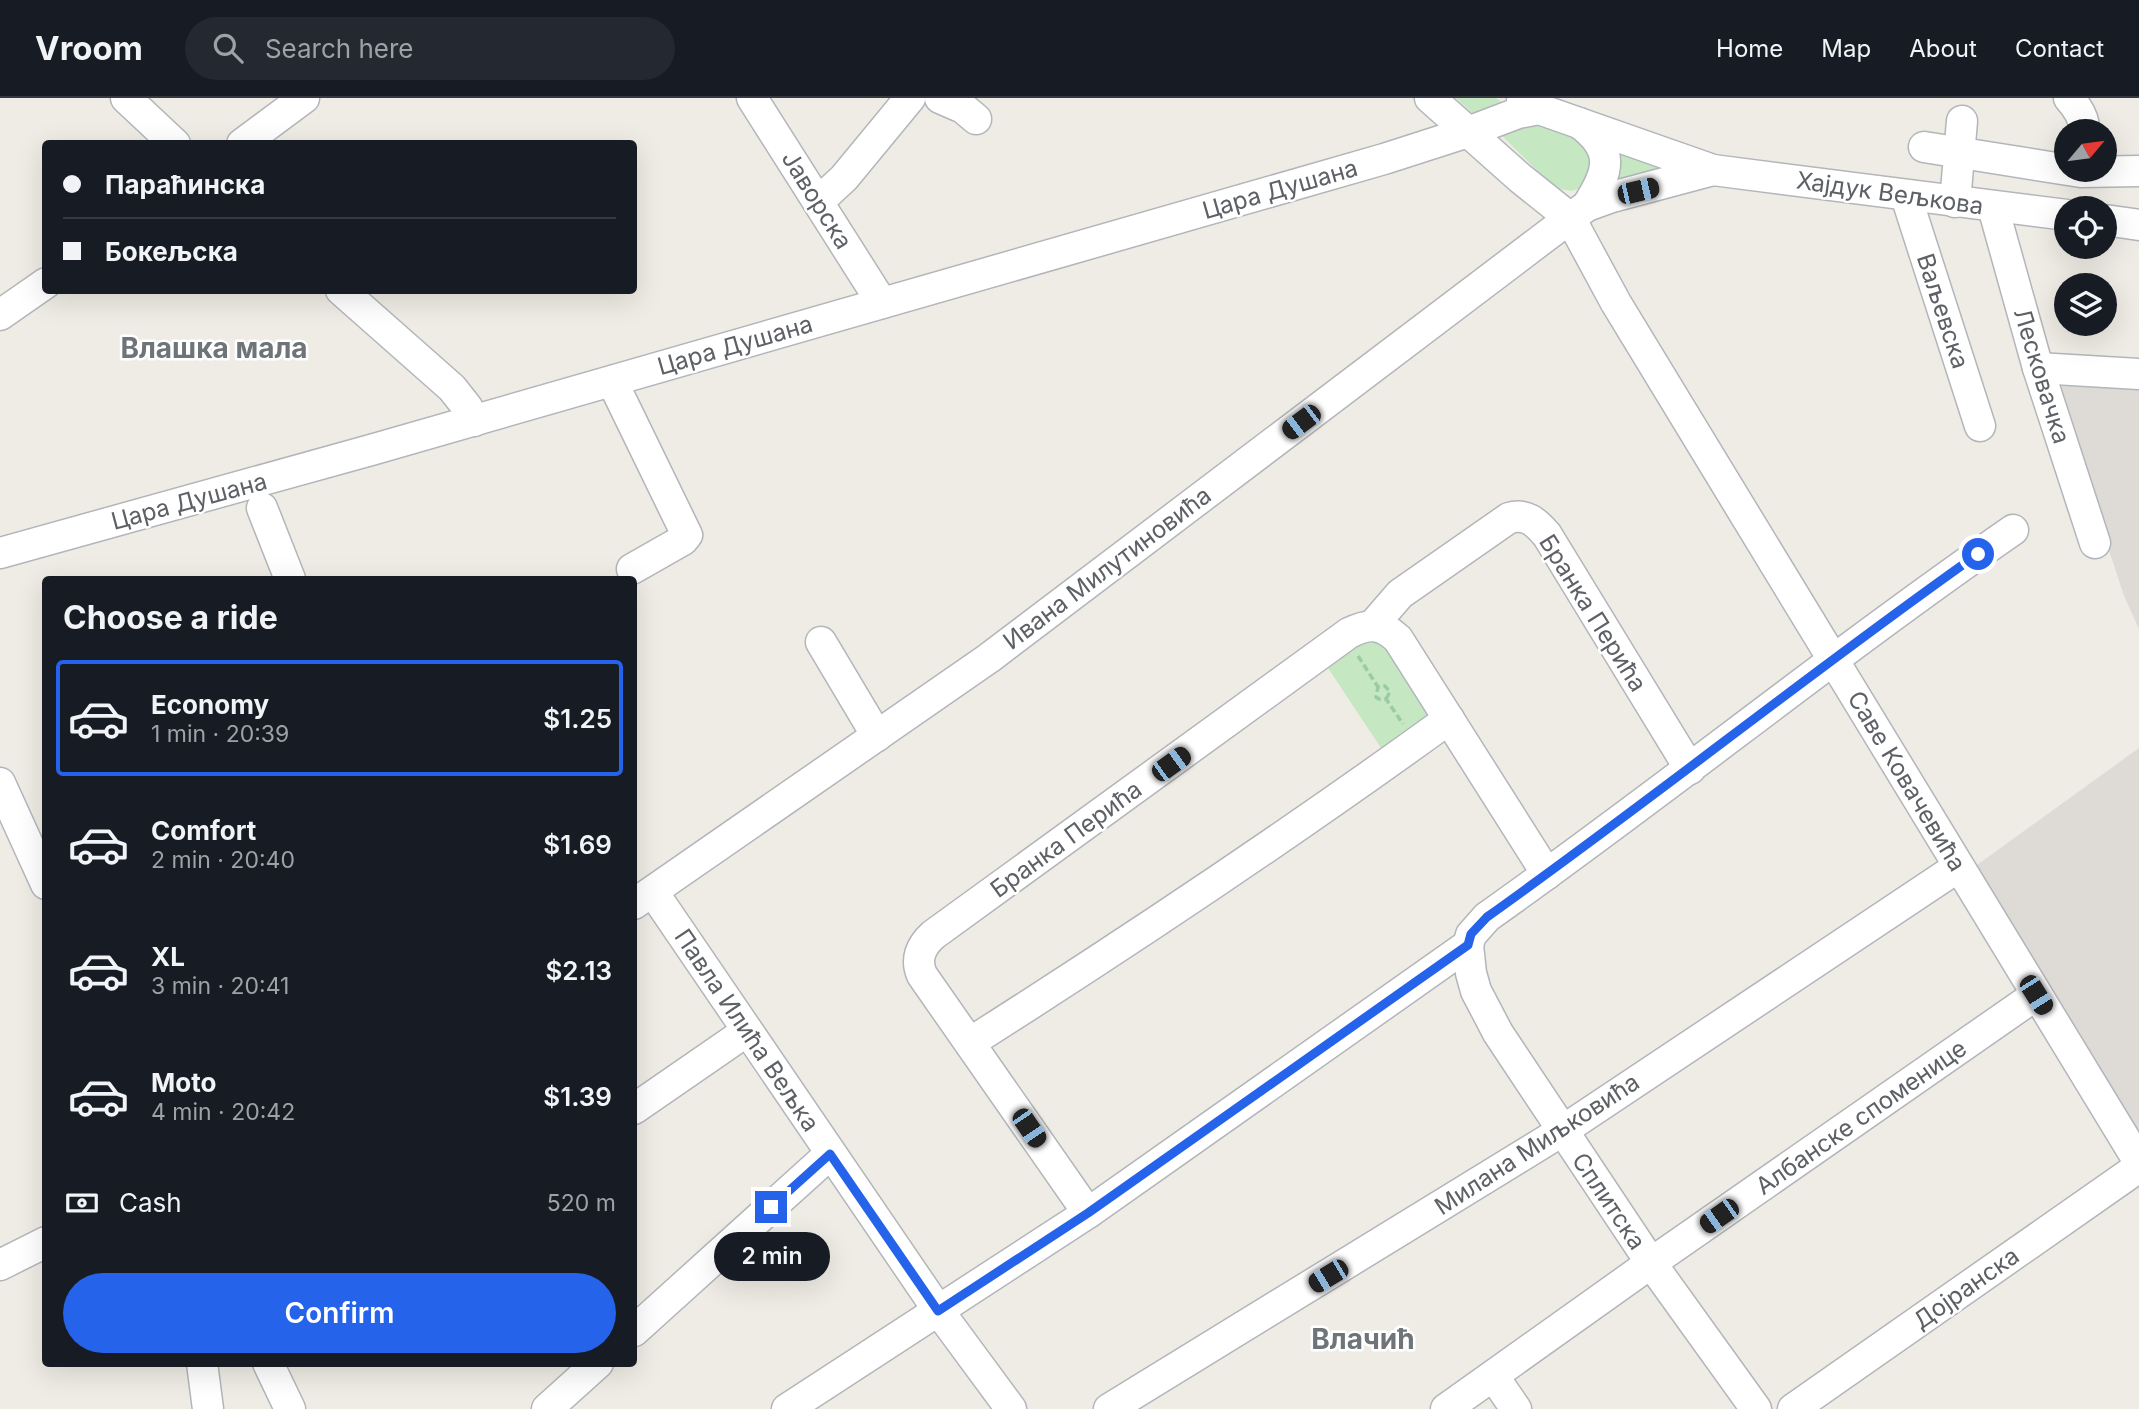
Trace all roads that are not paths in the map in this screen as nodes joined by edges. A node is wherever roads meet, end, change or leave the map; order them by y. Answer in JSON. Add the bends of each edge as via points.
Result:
{"nodes":[{"id":1,"x":126,"y":98,"type":"edge"},
{"id":2,"x":304,"y":98,"type":"edge"},
{"id":3,"x":752,"y":98,"type":"edge"},
{"id":4,"x":910,"y":98,"type":"edge"},
{"id":5,"x":940,"y":98,"type":"edge"},
{"id":6,"x":1430,"y":98,"type":"edge"},
{"id":7,"x":2069,"y":98,"type":"edge"},
{"id":8,"x":1527,"y":104,"type":"edge"},
{"id":9,"x":976,"y":119,"type":"dead end"},
{"id":10,"x":2082,"y":119,"type":"edge"},
{"id":11,"x":1962,"y":121,"type":"dead end"},
{"id":12,"x":1577,"y":122,"type":"junction"},
{"id":13,"x":1468,"y":132,"type":"junction"},
{"id":14,"x":171,"y":140,"type":"edge"},
{"id":15,"x":247,"y":140,"type":"edge"},
{"id":16,"x":1924,"y":147,"type":"dead end"},
{"id":17,"x":1959,"y":153,"type":"junction"},
{"id":18,"x":2054,"y":167,"type":"edge"},
{"id":19,"x":1713,"y":170,"type":"junction"},
{"id":20,"x":2118,"y":171,"type":"edge"},
{"id":21,"x":2139,"y":171,"type":"edge"},
{"id":22,"x":1906,"y":195,"type":"junction"},
{"id":23,"x":818,"y":202,"type":"junction"},
{"id":24,"x":1955,"y":202,"type":"junction"},
{"id":25,"x":1993,"y":207,"type":"junction"},
{"id":26,"x":1578,"y":212,"type":"junction"},
{"id":27,"x":2054,"y":214,"type":"edge"},
{"id":28,"x":2117,"y":222,"type":"edge"},
{"id":29,"x":2139,"y":225,"type":"edge"},
{"id":30,"x":42,"y":286,"type":"edge"},
{"id":31,"x":346,"y":294,"type":"edge"},
{"id":32,"x":881,"y":303,"type":"junction"},
{"id":33,"x":0,"y":315,"type":"edge"},
{"id":34,"x":2038,"y":368,"type":"junction"},
{"id":35,"x":2139,"y":374,"type":"edge"},
{"id":36,"x":612,"y":380,"type":"junction"},
{"id":37,"x":474,"y":421,"type":"junction"},
{"id":38,"x":1980,"y":426,"type":"dead end"},
{"id":39,"x":262,"y":508,"type":"dead end"},
{"id":40,"x":2014,"y":530,"type":"dead end"},
{"id":41,"x":2095,"y":543,"type":"dead end"},
{"id":42,"x":0,"y":553,"type":"edge"},
{"id":43,"x":632,"y":569,"type":"dead end"},
{"id":44,"x":289,"y":576,"type":"edge"},
{"id":45,"x":1374,"y":624,"type":"junction"},
{"id":46,"x":821,"y":642,"type":"dead end"},
{"id":47,"x":1833,"y":659,"type":"junction"},
{"id":48,"x":1449,"y":719,"type":"junction"},
{"id":49,"x":877,"y":736,"type":"junction"},
{"id":50,"x":1690,"y":769,"type":"junction"},
{"id":51,"x":0,"y":783,"type":"edge"},
{"id":52,"x":1958,"y":867,"type":"junction"},
{"id":53,"x":1547,"y":874,"type":"junction"},
{"id":54,"x":42,"y":875,"type":"edge"},
{"id":55,"x":643,"y":898,"type":"edge"},
{"id":56,"x":1468,"y":945,"type":"junction"},
{"id":57,"x":2036,"y":995,"type":"junction"},
{"id":58,"x":747,"y":1031,"type":"junction"},
{"id":59,"x":971,"y":1042,"type":"junction"},
{"id":60,"x":637,"y":1107,"type":"edge"},
{"id":61,"x":1562,"y":1131,"type":"junction"},
{"id":62,"x":830,"y":1154,"type":"junction"},
{"id":63,"x":2139,"y":1164,"type":"edge"},
{"id":64,"x":1088,"y":1213,"type":"junction"},
{"id":65,"x":42,"y":1244,"type":"edge"},
{"id":66,"x":1651,"y":1263,"type":"junction"},
{"id":67,"x":0,"y":1265,"type":"edge"},
{"id":68,"x":938,"y":1311,"type":"junction"},
{"id":69,"x":637,"y":1328,"type":"edge"},
{"id":70,"x":203,"y":1367,"type":"edge"},
{"id":71,"x":270,"y":1367,"type":"edge"},
{"id":72,"x":594,"y":1367,"type":"edge"},
{"id":73,"x":1494,"y":1377,"type":"junction"},
{"id":74,"x":208,"y":1409,"type":"edge"},
{"id":75,"x":290,"y":1409,"type":"edge"},
{"id":76,"x":547,"y":1409,"type":"edge"},
{"id":77,"x":787,"y":1409,"type":"edge"},
{"id":78,"x":1011,"y":1409,"type":"edge"},
{"id":79,"x":1109,"y":1409,"type":"edge"},
{"id":80,"x":1446,"y":1409,"type":"edge"},
{"id":81,"x":1516,"y":1409,"type":"edge"},
{"id":82,"x":1756,"y":1409,"type":"edge"},
{"id":83,"x":1793,"y":1409,"type":"edge"}],
"edges":[{"from":1,"to":14,"type":"street"},
{"from":2,"to":15,"type":"street"},
{"from":3,"to":23,"type":"street","name":"Јаворска"},
{"from":4,"to":23,"type":"street","via":[[844,178]]},
{"from":5,"to":9,"type":"street"},
{"from":6,"to":13,"type":"street"},
{"from":7,"to":10,"type":"street"},
{"from":8,"to":12,"type":"street","name":"Хајдук Вељкова"},
{"from":8,"to":13,"type":"street","name":"Цара Душана","via":[[1518,113]]},
{"from":11,"to":17,"type":"street"},
{"from":12,"to":19,"type":"street","name":"Хајдук Вељкова"},
{"from":12,"to":26,"type":"street","via":[[1593,133],[1605,159],[1605,172]]},
{"from":13,"to":26,"type":"street","via":[[1538,194]]},
{"from":13,"to":32,"type":"street","name":"Цара Душана"},
{"from":16,"to":17,"type":"street"},
{"from":17,"to":18,"type":"street"},
{"from":17,"to":24,"type":"street"},
{"from":19,"to":22,"type":"street","name":"Хајдук Вељкова"},
{"from":19,"to":26,"type":"street","name":"Хајдук Вељкова"},
{"from":20,"to":21,"type":"street"},
{"from":22,"to":24,"type":"street","name":"Хајдук Вељкова"},
{"from":22,"to":38,"type":"street","name":"Ваљевска"},
{"from":23,"to":32,"type":"street","name":"Јаворска"},
{"from":24,"to":25,"type":"street","name":"Хајдук Вељкова"},
{"from":25,"to":27,"type":"street","name":"Хајдук Вељкова"},
{"from":25,"to":34,"type":"street","name":"Лесковачка"},
{"from":26,"to":47,"type":"street","name":"Саве Ковачевића","via":[[1615,303]]},
{"from":26,"to":49,"type":"street","name":"Ивана Милутиновића","via":[[989,658]]},
{"from":28,"to":29,"type":"street"},
{"from":30,"to":33,"type":"street"},
{"from":31,"to":37,"type":"street","via":[[452,388]]},
{"from":32,"to":36,"type":"street","name":"Цара Душана"},
{"from":34,"to":35,"type":"street"},
{"from":34,"to":41,"type":"street","name":"Лесковачка"},
{"from":36,"to":37,"type":"street","name":"Цара Душана"},
{"from":36,"to":43,"type":"street","via":[[687,535]]},
{"from":37,"to":42,"type":"street","name":"Цара Душана"},
{"from":39,"to":44,"type":"street"},
{"from":40,"to":47,"type":"street"},
{"from":45,"to":48,"type":"street","via":[[1398,639]]},
{"from":45,"to":50,"type":"street","name":"Бранка Перића","via":[[1400,594],[1509,518],[1531,519],[1547,535]]},
{"from":45,"to":59,"type":"street","name":"Бранка Перића","via":[[1349,633],[926,942],[919,955],[919,969]]},
{"from":46,"to":49,"type":"street"},
{"from":47,"to":50,"type":"street"},
{"from":47,"to":52,"type":"street","name":"Саве Ковачевића"},
{"from":48,"to":53,"type":"street"},
{"from":48,"to":59,"type":"street","via":[[1199,895]]},
{"from":49,"to":55,"type":"street","name":"Ивана Милутиновића"},
{"from":50,"to":53,"type":"street"},
{"from":51,"to":54,"type":"street"},
{"from":52,"to":57,"type":"street","name":"Саве Ковачевића"},
{"from":52,"to":61,"type":"street","name":"Милана Миљковића"},
{"from":53,"to":56,"type":"street","via":[[1487,917],[1471,934]]},
{"from":55,"to":58,"type":"street","name":"Павла Илића Вељка"},
{"from":56,"to":61,"type":"street","name":"Сплитска","via":[[1471,973],[1484,1009]]},
{"from":56,"to":64,"type":"street"},
{"from":57,"to":63,"type":"street","name":"Саве Ковачевића"},
{"from":57,"to":66,"type":"street","name":"Албанске споменице"},
{"from":58,"to":60,"type":"street"},
{"from":58,"to":62,"type":"street","name":"Павла Илића Вељка"},
{"from":59,"to":64,"type":"street","name":"Бранка Перића"},
{"from":61,"to":66,"type":"street","name":"Сплитска"},
{"from":61,"to":79,"type":"street","name":"Милана Миљковића"},
{"from":62,"to":68,"type":"street","name":"Павла Илића Вељка"},
{"from":62,"to":69,"type":"street"},
{"from":63,"to":83,"type":"street","name":"Дојранска"},
{"from":64,"to":68,"type":"street"},
{"from":65,"to":67,"type":"street"},
{"from":66,"to":73,"type":"street","name":"Албанске споменице"},
{"from":66,"to":82,"type":"street","name":"Сплитска"},
{"from":68,"to":77,"type":"street"},
{"from":68,"to":78,"type":"street","name":"Павла Илића Вељка"},
{"from":70,"to":74,"type":"street"},
{"from":71,"to":75,"type":"street"},
{"from":72,"to":76,"type":"street"},
{"from":73,"to":80,"type":"street","name":"Албанске споменице"},
{"from":73,"to":81,"type":"street"}]}
